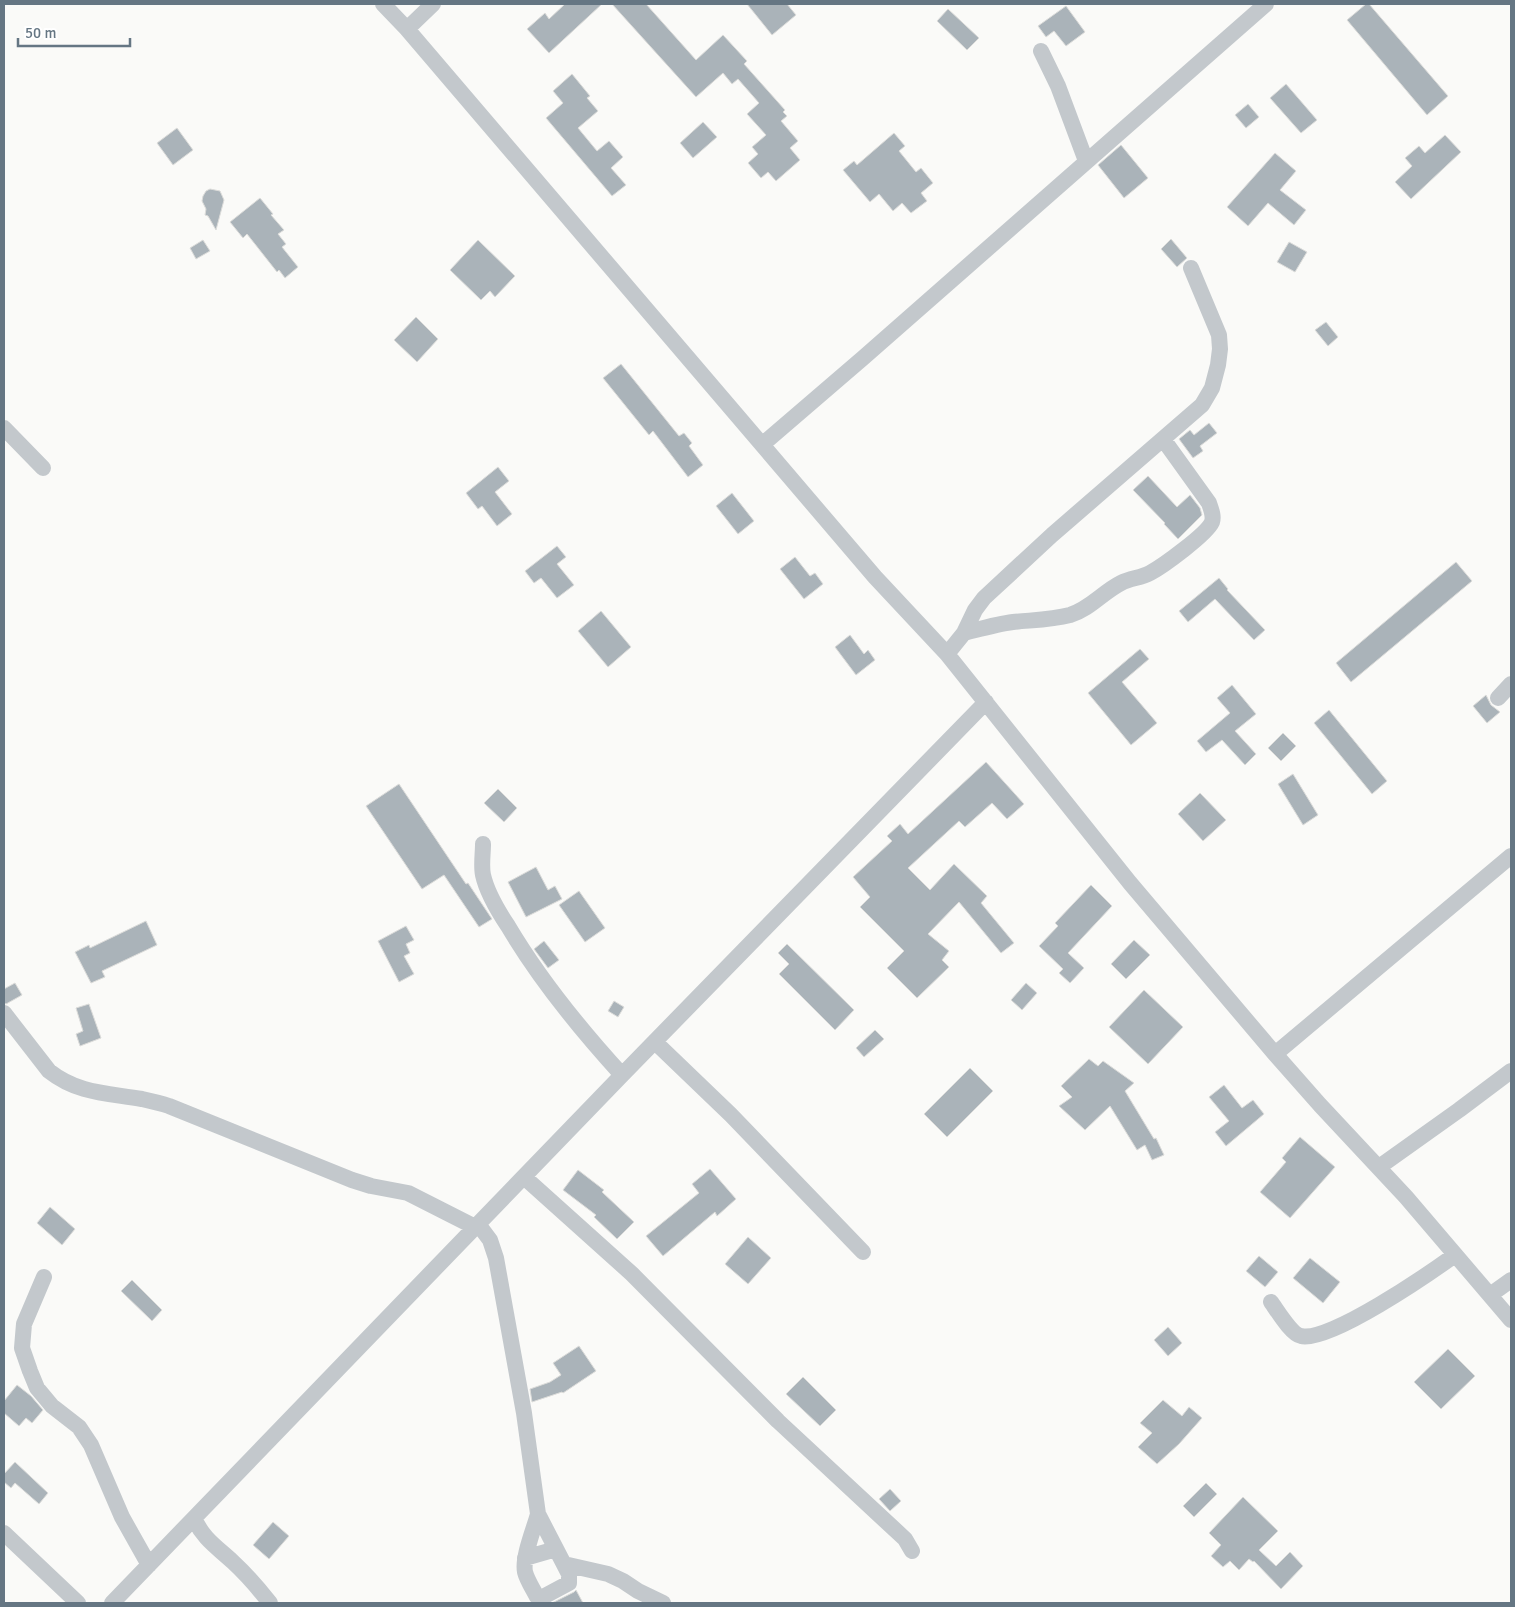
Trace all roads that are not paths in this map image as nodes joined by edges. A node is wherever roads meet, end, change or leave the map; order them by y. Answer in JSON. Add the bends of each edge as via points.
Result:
{"nodes":[{"id":1,"x":384,"y":4,"type":"edge"},
{"id":2,"x":433,"y":4,"type":"edge"},
{"id":3,"x":1266,"y":4,"type":"edge"},
{"id":4,"x":407,"y":29,"type":"junction"},
{"id":5,"x":1040,"y":51,"type":"dead end"},
{"id":6,"x":1086,"y":161,"type":"junction"},
{"id":7,"x":1191,"y":268,"type":"dead end"},
{"id":8,"x":4,"y":428,"type":"edge"},
{"id":9,"x":1163,"y":438,"type":"junction"},
{"id":10,"x":763,"y":444,"type":"junction"},
{"id":11,"x":44,"y":468,"type":"dead end"},
{"id":12,"x":964,"y":633,"type":"junction"},
{"id":13,"x":947,"y":654,"type":"junction"},
{"id":14,"x":1511,"y":684,"type":"edge"},
{"id":15,"x":1498,"y":698,"type":"dead end"},
{"id":16,"x":986,"y":702,"type":"junction"},
{"id":17,"x":483,"y":844,"type":"dead end"},
{"id":18,"x":1511,"y":856,"type":"edge"},
{"id":19,"x":4,"y":1013,"type":"edge"},
{"id":20,"x":656,"y":1042,"type":"junction"},
{"id":21,"x":1275,"y":1054,"type":"junction"},
{"id":22,"x":1511,"y":1071,"type":"edge"},
{"id":23,"x":622,"y":1074,"type":"junction"},
{"id":24,"x":1378,"y":1167,"type":"junction"},
{"id":25,"x":524,"y":1177,"type":"junction"},
{"id":26,"x":476,"y":1226,"type":"junction"},
{"id":27,"x":863,"y":1252,"type":"dead end"},
{"id":28,"x":1455,"y":1255,"type":"junction"},
{"id":29,"x":44,"y":1277,"type":"dead end"},
{"id":30,"x":1511,"y":1280,"type":"edge"},
{"id":31,"x":1490,"y":1295,"type":"junction"},
{"id":32,"x":1271,"y":1302,"type":"dead end"},
{"id":33,"x":1511,"y":1320,"type":"edge"},
{"id":34,"x":538,"y":1514,"type":"junction"},
{"id":35,"x":194,"y":1518,"type":"junction"},
{"id":36,"x":4,"y":1533,"type":"edge"},
{"id":37,"x":556,"y":1549,"type":"junction"},
{"id":38,"x":912,"y":1551,"type":"dead end"},
{"id":39,"x":525,"y":1558,"type":"junction"},
{"id":40,"x":564,"y":1564,"type":"junction"},
{"id":41,"x":149,"y":1565,"type":"junction"},
{"id":42,"x":78,"y":1603,"type":"edge"},
{"id":43,"x":112,"y":1603,"type":"edge"},
{"id":44,"x":270,"y":1603,"type":"edge"},
{"id":45,"x":663,"y":1603,"type":"edge"}],
"edges":[{"from":1,"to":4,"type":"street"},
{"from":2,"to":4,"type":"street"},
{"from":3,"to":6,"type":"street"},
{"from":4,"to":10,"type":"street"},
{"from":5,"to":6,"type":"street","via":[[1058,86]]},
{"from":6,"to":10,"type":"street"},
{"from":7,"to":9,"type":"street","via":[[1219,335],[1218,365],[1212,388],[1202,404]]},
{"from":8,"to":11,"type":"street"},
{"from":9,"to":12,"type":"street","via":[[984,598]]},
{"from":9,"to":12,"type":"street","via":[[1209,503],[1212,514],[1212,522],[1188,546],[1149,574],[1121,583],[1070,615],[1011,622]]},
{"from":10,"to":13,"type":"street","via":[[875,577]]},
{"from":12,"to":13,"type":"street"},
{"from":13,"to":16,"type":"street"},
{"from":14,"to":15,"type":"street"},
{"from":16,"to":20,"type":"street"},
{"from":16,"to":21,"type":"street","via":[[1130,883]]},
{"from":17,"to":23,"type":"street","via":[[482,874],[494,904],[550,989],[593,1044]]},
{"from":18,"to":21,"type":"street"},
{"from":19,"to":26,"type":"street","via":[[49,1071],[72,1085],[92,1092],[170,1106],[352,1180],[408,1193]]},
{"from":20,"to":23,"type":"street"},
{"from":20,"to":27,"type":"street"},
{"from":21,"to":24,"type":"street"},
{"from":22,"to":24,"type":"street"},
{"from":23,"to":25,"type":"street"},
{"from":24,"to":28,"type":"street"},
{"from":25,"to":26,"type":"street"},
{"from":25,"to":38,"type":"street","via":[[632,1274],[778,1421],[905,1539]]},
{"from":26,"to":34,"type":"street","via":[[490,1240],[496,1258],[524,1413]]},
{"from":26,"to":35,"type":"street"},
{"from":28,"to":31,"type":"street"},
{"from":28,"to":32,"type":"street","via":[[1424,1278],[1360,1316],[1312,1336],[1294,1333]]},
{"from":29,"to":41,"type":"street","via":[[24,1324],[22,1348],[30,1371],[37,1388],[52,1406],[79,1428],[90,1445],[122,1517]]},
{"from":30,"to":31,"type":"street"},
{"from":31,"to":33,"type":"street"},
{"from":34,"to":37,"type":"street"},
{"from":34,"to":39,"type":"street"},
{"from":35,"to":41,"type":"street"},
{"from":35,"to":44,"type":"street","via":[[200,1531]]},
{"from":36,"to":42,"type":"street"},
{"from":37,"to":39,"type":"street"},
{"from":37,"to":40,"type":"street"},
{"from":39,"to":40,"type":"street","via":[[525,1574],[537,1597],[541,1598],[569,1583]]},
{"from":40,"to":45,"type":"street","via":[[608,1574]]},
{"from":41,"to":43,"type":"street"}]}
